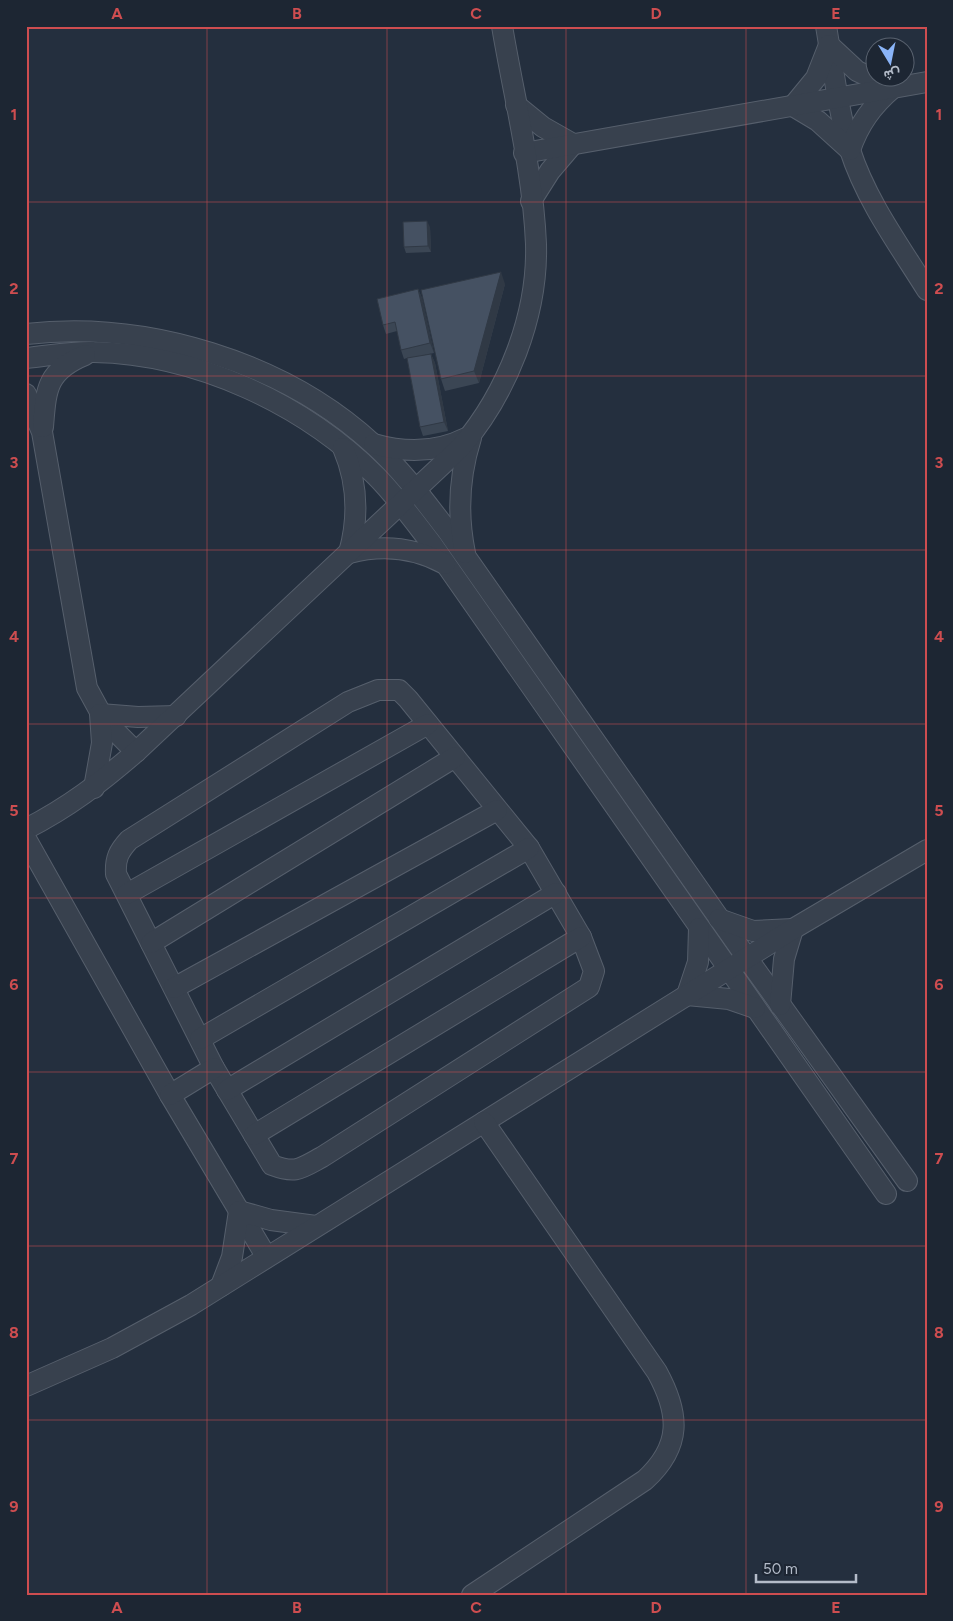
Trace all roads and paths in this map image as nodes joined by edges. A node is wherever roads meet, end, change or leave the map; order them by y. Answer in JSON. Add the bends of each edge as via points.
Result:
{"nodes":[{"id":1,"x":502,"y":26,"type":"edge"},
{"id":2,"x":828,"y":35,"type":"edge"},
{"id":3,"x":866,"y":75,"type":"edge"},
{"id":4,"x":893,"y":88,"type":"joint"},
{"id":5,"x":839,"y":98,"type":"junction"},
{"id":6,"x":516,"y":105,"type":"junction"},
{"id":7,"x":793,"y":106,"type":"junction"},
{"id":8,"x":573,"y":144,"type":"junction"},
{"id":9,"x":850,"y":150,"type":"junction"},
{"id":10,"x":524,"y":153,"type":"junction"},
{"id":11,"x":531,"y":201,"type":"junction"},
{"id":12,"x":927,"y":290,"type":"edge"},
{"id":13,"x":26,"y":334,"type":"edge"},
{"id":14,"x":94,"y":352,"type":"junction"},
{"id":15,"x":26,"y":358,"type":"edge"},
{"id":16,"x":26,"y":394,"type":"edge"},
{"id":17,"x":42,"y":432,"type":"junction"},
{"id":18,"x":472,"y":435,"type":"junction"},
{"id":19,"x":374,"y":444,"type":"junction"},
{"id":20,"x":343,"y":446,"type":"junction"},
{"id":21,"x":417,"y":490,"type":"junction"},
{"id":22,"x":400,"y":504,"type":"junction"},
{"id":23,"x":349,"y":553,"type":"junction"},
{"id":24,"x":466,"y":557,"type":"junction"},
{"id":25,"x":446,"y":565,"type":"junction"},
{"id":26,"x":100,"y":714,"type":"junction"},
{"id":27,"x":176,"y":716,"type":"junction"},
{"id":28,"x":428,"y":724,"type":"junction"},
{"id":29,"x":136,"y":752,"type":"junction"},
{"id":30,"x":455,"y":757,"type":"junction"},
{"id":31,"x":94,"y":788,"type":"junction"},
{"id":32,"x":498,"y":810,"type":"junction"},
{"id":33,"x":26,"y":829,"type":"edge"},
{"id":34,"x":26,"y":839,"type":"edge"},
{"id":35,"x":529,"y":848,"type":"junction"},
{"id":36,"x":927,"y":850,"type":"edge"},
{"id":37,"x":556,"y":893,"type":"junction"},
{"id":38,"x":126,"y":894,"type":"junction"},
{"id":39,"x":719,"y":919,"type":"junction"},
{"id":40,"x":700,"y":928,"type":"junction"},
{"id":41,"x":793,"y":929,"type":"junction"},
{"id":42,"x":581,"y":937,"type":"junction"},
{"id":43,"x":151,"y":943,"type":"junction"},
{"id":44,"x":746,"y":958,"type":"junction"},
{"id":45,"x":728,"y":969,"type":"junction"},
{"id":46,"x":174,"y":988,"type":"junction"},
{"id":47,"x":687,"y":995,"type":"junction"},
{"id":48,"x":780,"y":1005,"type":"junction"},
{"id":49,"x":755,"y":1008,"type":"junction"},
{"id":50,"x":200,"y":1039,"type":"junction"},
{"id":51,"x":214,"y":1068,"type":"junction"},
{"id":52,"x":227,"y":1090,"type":"junction"},
{"id":53,"x":170,"y":1095,"type":"junction"},
{"id":54,"x":484,"y":1122,"type":"junction"},
{"id":55,"x":254,"y":1135,"type":"junction"},
{"id":56,"x":906,"y":1181,"type":"dead end"},
{"id":57,"x":886,"y":1194,"type":"dead end"},
{"id":58,"x":239,"y":1211,"type":"junction"},
{"id":59,"x":316,"y":1226,"type":"junction"},
{"id":60,"x":266,"y":1256,"type":"junction"},
{"id":61,"x":221,"y":1286,"type":"junction"},
{"id":62,"x":26,"y":1386,"type":"edge"},
{"id":63,"x":472,"y":1595,"type":"edge"}],
"edges":[{"from":1,"to":6,"type":"lane"},
{"from":2,"to":3,"type":"lane","via":[[857,71]]},
{"from":2,"to":5,"type":"lane"},
{"from":2,"to":7,"type":"lane","via":[[816,78]]},
{"from":4,"to":5,"type":"lane"},
{"from":4,"to":9,"type":"lane","via":[[862,122]]},
{"from":5,"to":7,"type":"lane"},
{"from":5,"to":9,"type":"lane"},
{"from":6,"to":8,"type":"lane","via":[[543,127]]},
{"from":6,"to":10,"type":"lane"},
{"from":7,"to":8,"type":"lane"},
{"from":7,"to":9,"type":"lane","via":[[818,121]]},
{"from":8,"to":10,"type":"lane"},
{"from":8,"to":11,"type":"lane"},
{"from":9,"to":12,"type":"lane","via":[[879,212]]},
{"from":10,"to":11,"type":"lane"},
{"from":11,"to":18,"type":"lane","via":[[536,245],[527,320],[499,392]]},
{"from":13,"to":19,"type":"lane","via":[[69,331],[128,334],[187,345],[241,364],[289,386],[338,415]]},
{"from":14,"to":15,"type":"lane"},
{"from":14,"to":17,"type":"lane","via":[[74,360],[54,377],[46,391]]},
{"from":14,"to":20,"type":"lane","via":[[165,360],[216,375],[285,407]]},
{"from":16,"to":17,"type":"lane"},
{"from":17,"to":26,"type":"lane","via":[[84,674]]},
{"from":18,"to":19,"type":"lane","via":[[445,446],[417,451]]},
{"from":18,"to":21,"type":"lane"},
{"from":18,"to":24,"type":"lane","via":[[460,487],[460,522]]},
{"from":19,"to":21,"type":"lane"},
{"from":20,"to":22,"type":"lane","via":[[376,476]]},
{"from":20,"to":23,"type":"lane","via":[[353,476],[356,507]]},
{"from":21,"to":22,"type":"lane"},
{"from":21,"to":24,"type":"lane"},
{"from":22,"to":23,"type":"lane"},
{"from":22,"to":25,"type":"lane"},
{"from":23,"to":25,"type":"lane","via":[[397,548],[423,554]]},
{"from":23,"to":27,"type":"lane"},
{"from":24,"to":39,"type":"lane"},
{"from":25,"to":40,"type":"lane"},
{"from":26,"to":27,"type":"lane"},
{"from":26,"to":29,"type":"lane"},
{"from":26,"to":31,"type":"lane","via":[[102,743]]},
{"from":27,"to":29,"type":"lane"},
{"from":28,"to":30,"type":"lane"},
{"from":28,"to":38,"type":"lane"},
{"from":28,"to":38,"type":"lane","via":[[399,690],[378,690],[348,702],[129,840],[116,861],[116,874]]},
{"from":29,"to":31,"type":"lane"},
{"from":30,"to":32,"type":"lane"},
{"from":30,"to":43,"type":"lane"},
{"from":31,"to":33,"type":"lane","via":[[63,810]]},
{"from":32,"to":35,"type":"lane"},
{"from":32,"to":46,"type":"lane"},
{"from":34,"to":53,"type":"lane"},
{"from":35,"to":37,"type":"lane"},
{"from":35,"to":50,"type":"lane"},
{"from":36,"to":41,"type":"lane"},
{"from":37,"to":42,"type":"lane"},
{"from":37,"to":52,"type":"lane"},
{"from":38,"to":43,"type":"lane"},
{"from":39,"to":41,"type":"lane","via":[[753,931]]},
{"from":39,"to":44,"type":"lane"},
{"from":40,"to":45,"type":"lane"},
{"from":40,"to":47,"type":"lane","via":[[698,962]]},
{"from":41,"to":44,"type":"lane"},
{"from":41,"to":48,"type":"lane","via":[[784,959]]},
{"from":42,"to":55,"type":"lane"},
{"from":42,"to":55,"type":"lane","via":[[594,971],[589,987],[322,1156],[288,1171],[272,1165]]},
{"from":43,"to":46,"type":"lane"},
{"from":44,"to":45,"type":"lane"},
{"from":44,"to":48,"type":"lane"},
{"from":45,"to":47,"type":"lane"},
{"from":45,"to":49,"type":"lane"},
{"from":46,"to":50,"type":"lane"},
{"from":47,"to":49,"type":"lane","via":[[729,999]]},
{"from":47,"to":54,"type":"lane"},
{"from":48,"to":56,"type":"lane"},
{"from":49,"to":57,"type":"lane"},
{"from":50,"to":51,"type":"lane"},
{"from":51,"to":52,"type":"lane"},
{"from":51,"to":53,"type":"lane"},
{"from":52,"to":55,"type":"lane"},
{"from":53,"to":58,"type":"lane"},
{"from":54,"to":59,"type":"lane"},
{"from":54,"to":63,"type":"lane","via":[[657,1372],[670,1396],[673,1433],[668,1451],[645,1480]]},
{"from":58,"to":59,"type":"lane","via":[[272,1220]]},
{"from":58,"to":60,"type":"lane"},
{"from":58,"to":61,"type":"lane","via":[[232,1257]]},
{"from":59,"to":60,"type":"lane"},
{"from":60,"to":61,"type":"lane"},
{"from":61,"to":62,"type":"lane","via":[[112,1348]]}]}
